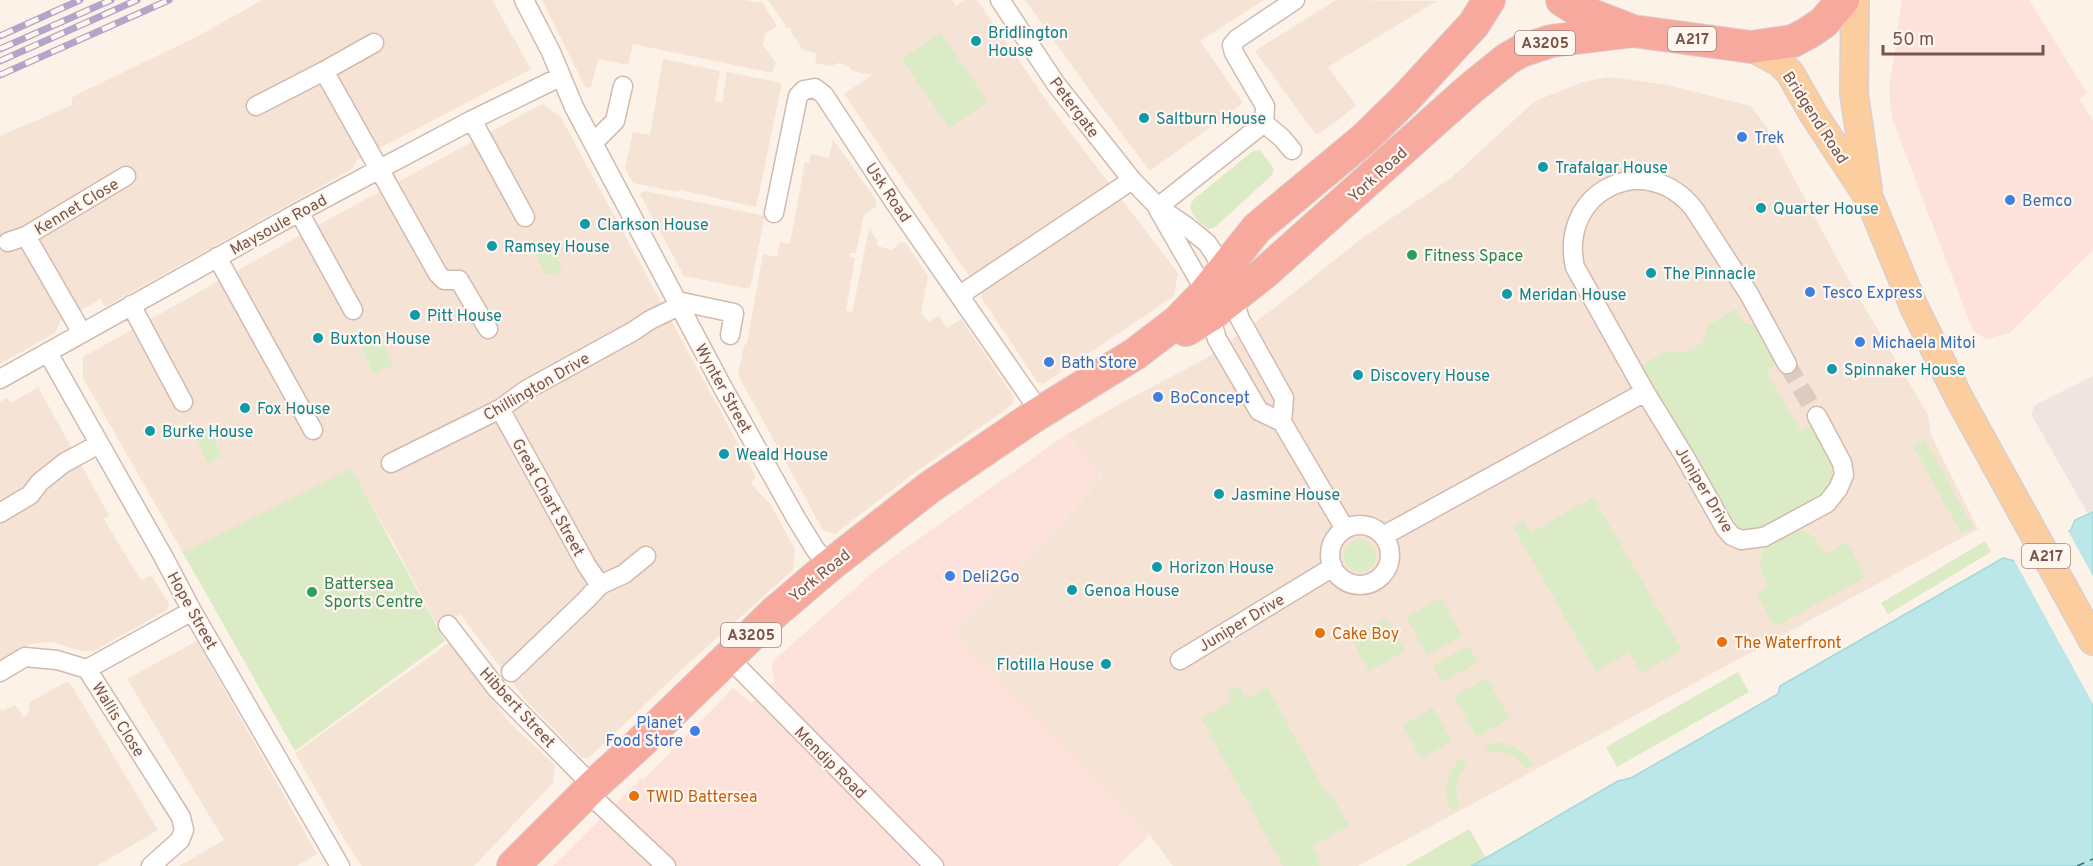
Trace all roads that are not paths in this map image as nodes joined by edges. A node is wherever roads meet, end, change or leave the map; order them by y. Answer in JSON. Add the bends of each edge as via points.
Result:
{"nodes":[{"id":1,"x":524,"y":0,"type":"edge"},
{"id":2,"x":1000,"y":0,"type":"edge"},
{"id":3,"x":1295,"y":0,"type":"edge"},
{"id":4,"x":1489,"y":0,"type":"edge"},
{"id":5,"x":1562,"y":0,"type":"edge"},
{"id":6,"x":1843,"y":0,"type":"edge"},
{"id":7,"x":1856,"y":0,"type":"edge"},
{"id":8,"x":1633,"y":31,"type":"junction"},
{"id":9,"x":374,"y":43,"type":"dead end"},
{"id":10,"x":1751,"y":47,"type":"junction"},
{"id":11,"x":324,"y":71,"type":"junction"},
{"id":12,"x":560,"y":77,"type":"junction"},
{"id":13,"x":623,"y":86,"type":"dead end"},
{"id":14,"x":256,"y":106,"type":"dead end"},
{"id":15,"x":472,"y":120,"type":"junction"},
{"id":16,"x":1264,"y":123,"type":"junction"},
{"id":17,"x":594,"y":142,"type":"junction"},
{"id":18,"x":1292,"y":150,"type":"dead end"},
{"id":19,"x":380,"y":168,"type":"junction"},
{"id":20,"x":126,"y":176,"type":"dead end"},
{"id":21,"x":1132,"y":180,"type":"junction"},
{"id":22,"x":1870,"y":200,"type":"junction"},
{"id":23,"x":1158,"y":207,"type":"junction"},
{"id":24,"x":299,"y":212,"type":"junction"},
{"id":25,"x":774,"y":213,"type":"dead end"},
{"id":26,"x":525,"y":217,"type":"dead end"},
{"id":27,"x":26,"y":236,"type":"junction"},
{"id":28,"x":8,"y":242,"type":"dead end"},
{"id":29,"x":217,"y":257,"type":"junction"},
{"id":30,"x":1218,"y":294,"type":"junction"},
{"id":31,"x":960,"y":295,"type":"junction"},
{"id":32,"x":678,"y":303,"type":"junction"},
{"id":33,"x":131,"y":305,"type":"junction"},
{"id":34,"x":353,"y":310,"type":"dead end"},
{"id":35,"x":488,"y":329,"type":"dead end"},
{"id":36,"x":82,"y":333,"type":"junction"},
{"id":37,"x":730,"y":335,"type":"dead end"},
{"id":38,"x":48,"y":353,"type":"junction"},
{"id":39,"x":1787,"y":364,"type":"tunnel mouth"},
{"id":40,"x":0,"y":379,"type":"edge"},
{"id":41,"x":1645,"y":392,"type":"junction"},
{"id":42,"x":183,"y":402,"type":"dead end"},
{"id":43,"x":500,"y":409,"type":"junction"},
{"id":44,"x":1040,"y":412,"type":"junction"},
{"id":45,"x":1817,"y":416,"type":"tunnel mouth"},
{"id":46,"x":1282,"y":422,"type":"junction"},
{"id":47,"x":313,"y":430,"type":"dead end"},
{"id":48,"x":99,"y":444,"type":"junction"},
{"id":49,"x":391,"y":463,"type":"dead end"},
{"id":50,"x":0,"y":513,"type":"edge"},
{"id":51,"x":1345,"y":529,"type":"junction"},
{"id":52,"x":1383,"y":536,"type":"junction"},
{"id":53,"x":646,"y":556,"type":"dead end"},
{"id":54,"x":828,"y":566,"type":"junction"},
{"id":55,"x":1333,"y":567,"type":"junction"},
{"id":56,"x":600,"y":585,"type":"junction"},
{"id":57,"x":192,"y":611,"type":"junction"},
{"id":58,"x":448,"y":625,"type":"dead end"},
{"id":59,"x":2093,"y":641,"type":"edge"},
{"id":60,"x":728,"y":657,"type":"junction"},
{"id":61,"x":1180,"y":660,"type":"dead end"},
{"id":62,"x":87,"y":669,"type":"junction"},
{"id":63,"x":0,"y":672,"type":"edge"},
{"id":64,"x":512,"y":672,"type":"dead end"},
{"id":65,"x":590,"y":789,"type":"junction"},
{"id":66,"x":337,"y":865,"type":"edge"},
{"id":67,"x":151,"y":866,"type":"edge"},
{"id":68,"x":513,"y":866,"type":"edge"},
{"id":69,"x":666,"y":866,"type":"edge"},
{"id":70,"x":934,"y":866,"type":"edge"}],
"edges":[{"from":1,"to":12,"type":"street","name":"Wynter Street"},
{"from":2,"to":21,"type":"street","name":"Petergate","via":[[1056,84]]},
{"from":3,"to":16,"type":"street","via":[[1233,45],[1265,106]]},
{"from":4,"to":30,"type":"highway","name":"York Road","number":"A3205","via":[[1467,32],[1386,118],[1248,238]]},
{"from":5,"to":8,"type":"highway","number":"A217"},
{"from":6,"to":10,"type":"highway","number":"A217","via":[[1823,23],[1793,41]]},
{"from":7,"to":22,"type":"main road","name":"Bridgend Road","number":"A217","via":[[1854,93]]},
{"from":8,"to":10,"type":"highway","number":"A217"},
{"from":8,"to":30,"type":"highway","name":"York Road","number":"A3205","via":[[1551,41],[1507,59],[1341,206]]},
{"from":9,"to":11,"type":"street"},
{"from":10,"to":22,"type":"main road","name":"Bridgend Road","number":"A217","via":[[1779,62],[1790,73]]},
{"from":11,"to":14,"type":"street"},
{"from":11,"to":19,"type":"street"},
{"from":12,"to":15,"type":"street","name":"Maysoule Road"},
{"from":12,"to":17,"type":"street","name":"Wynter Street"},
{"from":13,"to":17,"type":"street","via":[[615,121]]},
{"from":15,"to":19,"type":"street","name":"Maysoule Road"},
{"from":15,"to":26,"type":"street"},
{"from":16,"to":18,"type":"street"},
{"from":16,"to":23,"type":"street"},
{"from":17,"to":32,"type":"street","name":"Wynter Street"},
{"from":19,"to":24,"type":"street","name":"Maysoule Road"},
{"from":19,"to":35,"type":"street","via":[[440,277],[459,280]]},
{"from":20,"to":27,"type":"street","name":"Kennet Close"},
{"from":21,"to":23,"type":"street","name":"Petergate"},
{"from":21,"to":31,"type":"street"},
{"from":22,"to":59,"type":"main road","name":"Bridgend Road","number":"A217","via":[[1937,355]]},
{"from":23,"to":30,"type":"street","name":"Petergate"},
{"from":23,"to":30,"type":"street","name":"Petergate","via":[[1214,252]]},
{"from":24,"to":29,"type":"street","name":"Maysoule Road"},
{"from":24,"to":34,"type":"street"},
{"from":25,"to":31,"type":"street","name":"Usk Road","via":[[798,96],[814,88]]},
{"from":27,"to":28,"type":"street","name":"Kennet Close"},
{"from":27,"to":36,"type":"street","name":"Kennet Close"},
{"from":29,"to":33,"type":"street","name":"Maysoule Road"},
{"from":29,"to":47,"type":"street"},
{"from":30,"to":44,"type":"highway","name":"York Road","number":"A3205","via":[[1185,331],[1135,354]]},
{"from":30,"to":46,"type":"street","via":[[1240,319],[1284,398]]},
{"from":30,"to":46,"type":"street","via":[[1217,339],[1259,411]]},
{"from":31,"to":44,"type":"street","name":"Usk Road"},
{"from":32,"to":37,"type":"street","name":"Wynter Street","via":[[734,313]]},
{"from":32,"to":43,"type":"street","name":"Chillington Drive","via":[[526,390]]},
{"from":32,"to":54,"type":"street","name":"Wynter Street","via":[[787,501]]},
{"from":33,"to":36,"type":"street","name":"Maysoule Road"},
{"from":33,"to":42,"type":"street"},
{"from":36,"to":38,"type":"street","name":"Maysoule Road"},
{"from":38,"to":40,"type":"street","name":"Maysoule Road"},
{"from":38,"to":48,"type":"street","name":"Hope Street"},
{"from":39,"to":41,"type":"street","name":"Juniper Drive","via":[[1749,294],[1685,198],[1656,181],[1618,183],[1583,209],[1574,232],[1572,256]]},
{"from":41,"to":45,"type":"street","name":"Juniper Drive","via":[[1725,528],[1742,540],[1764,537],[1827,502],[1838,489],[1844,475],[1842,463]]},
{"from":41,"to":52,"type":"street"},
{"from":43,"to":49,"type":"street","name":"Chillington Drive"},
{"from":43,"to":56,"type":"street","name":"Great Chart Street"},
{"from":44,"to":54,"type":"highway","name":"York Road","number":"A3205","via":[[930,487]]},
{"from":46,"to":51,"type":"street"},
{"from":48,"to":50,"type":"street","via":[[64,463],[30,495]]},
{"from":48,"to":57,"type":"street","name":"Hope Street"},
{"from":51,"to":52,"type":"street","via":[[1369,527]]},
{"from":51,"to":55,"type":"street","via":[[1330,550]]},
{"from":52,"to":55,"type":"street","via":[[1390,552],[1389,561],[1374,581],[1346,581]]},
{"from":53,"to":56,"type":"street","via":[[624,574]]},
{"from":54,"to":60,"type":"highway","name":"York Road","number":"A3205"},
{"from":55,"to":61,"type":"street","name":"Juniper Drive"},
{"from":56,"to":64,"type":"street"},
{"from":57,"to":62,"type":"street","name":"Wallis Close"},
{"from":57,"to":66,"type":"street","name":"Hope Street"},
{"from":58,"to":65,"type":"street","name":"Hibbert Street","via":[[497,689]]},
{"from":60,"to":65,"type":"highway","name":"York Road","number":"A3205"},
{"from":60,"to":70,"type":"street","name":"Mendip Road"},
{"from":62,"to":63,"type":"street","via":[[57,660],[25,657]]},
{"from":62,"to":67,"type":"street","name":"Wallis Close","via":[[181,817],[184,830],[180,840]]},
{"from":65,"to":68,"type":"highway","name":"York Road","number":"A3205"},
{"from":65,"to":69,"type":"street","name":"Hibbert Street"}]}
